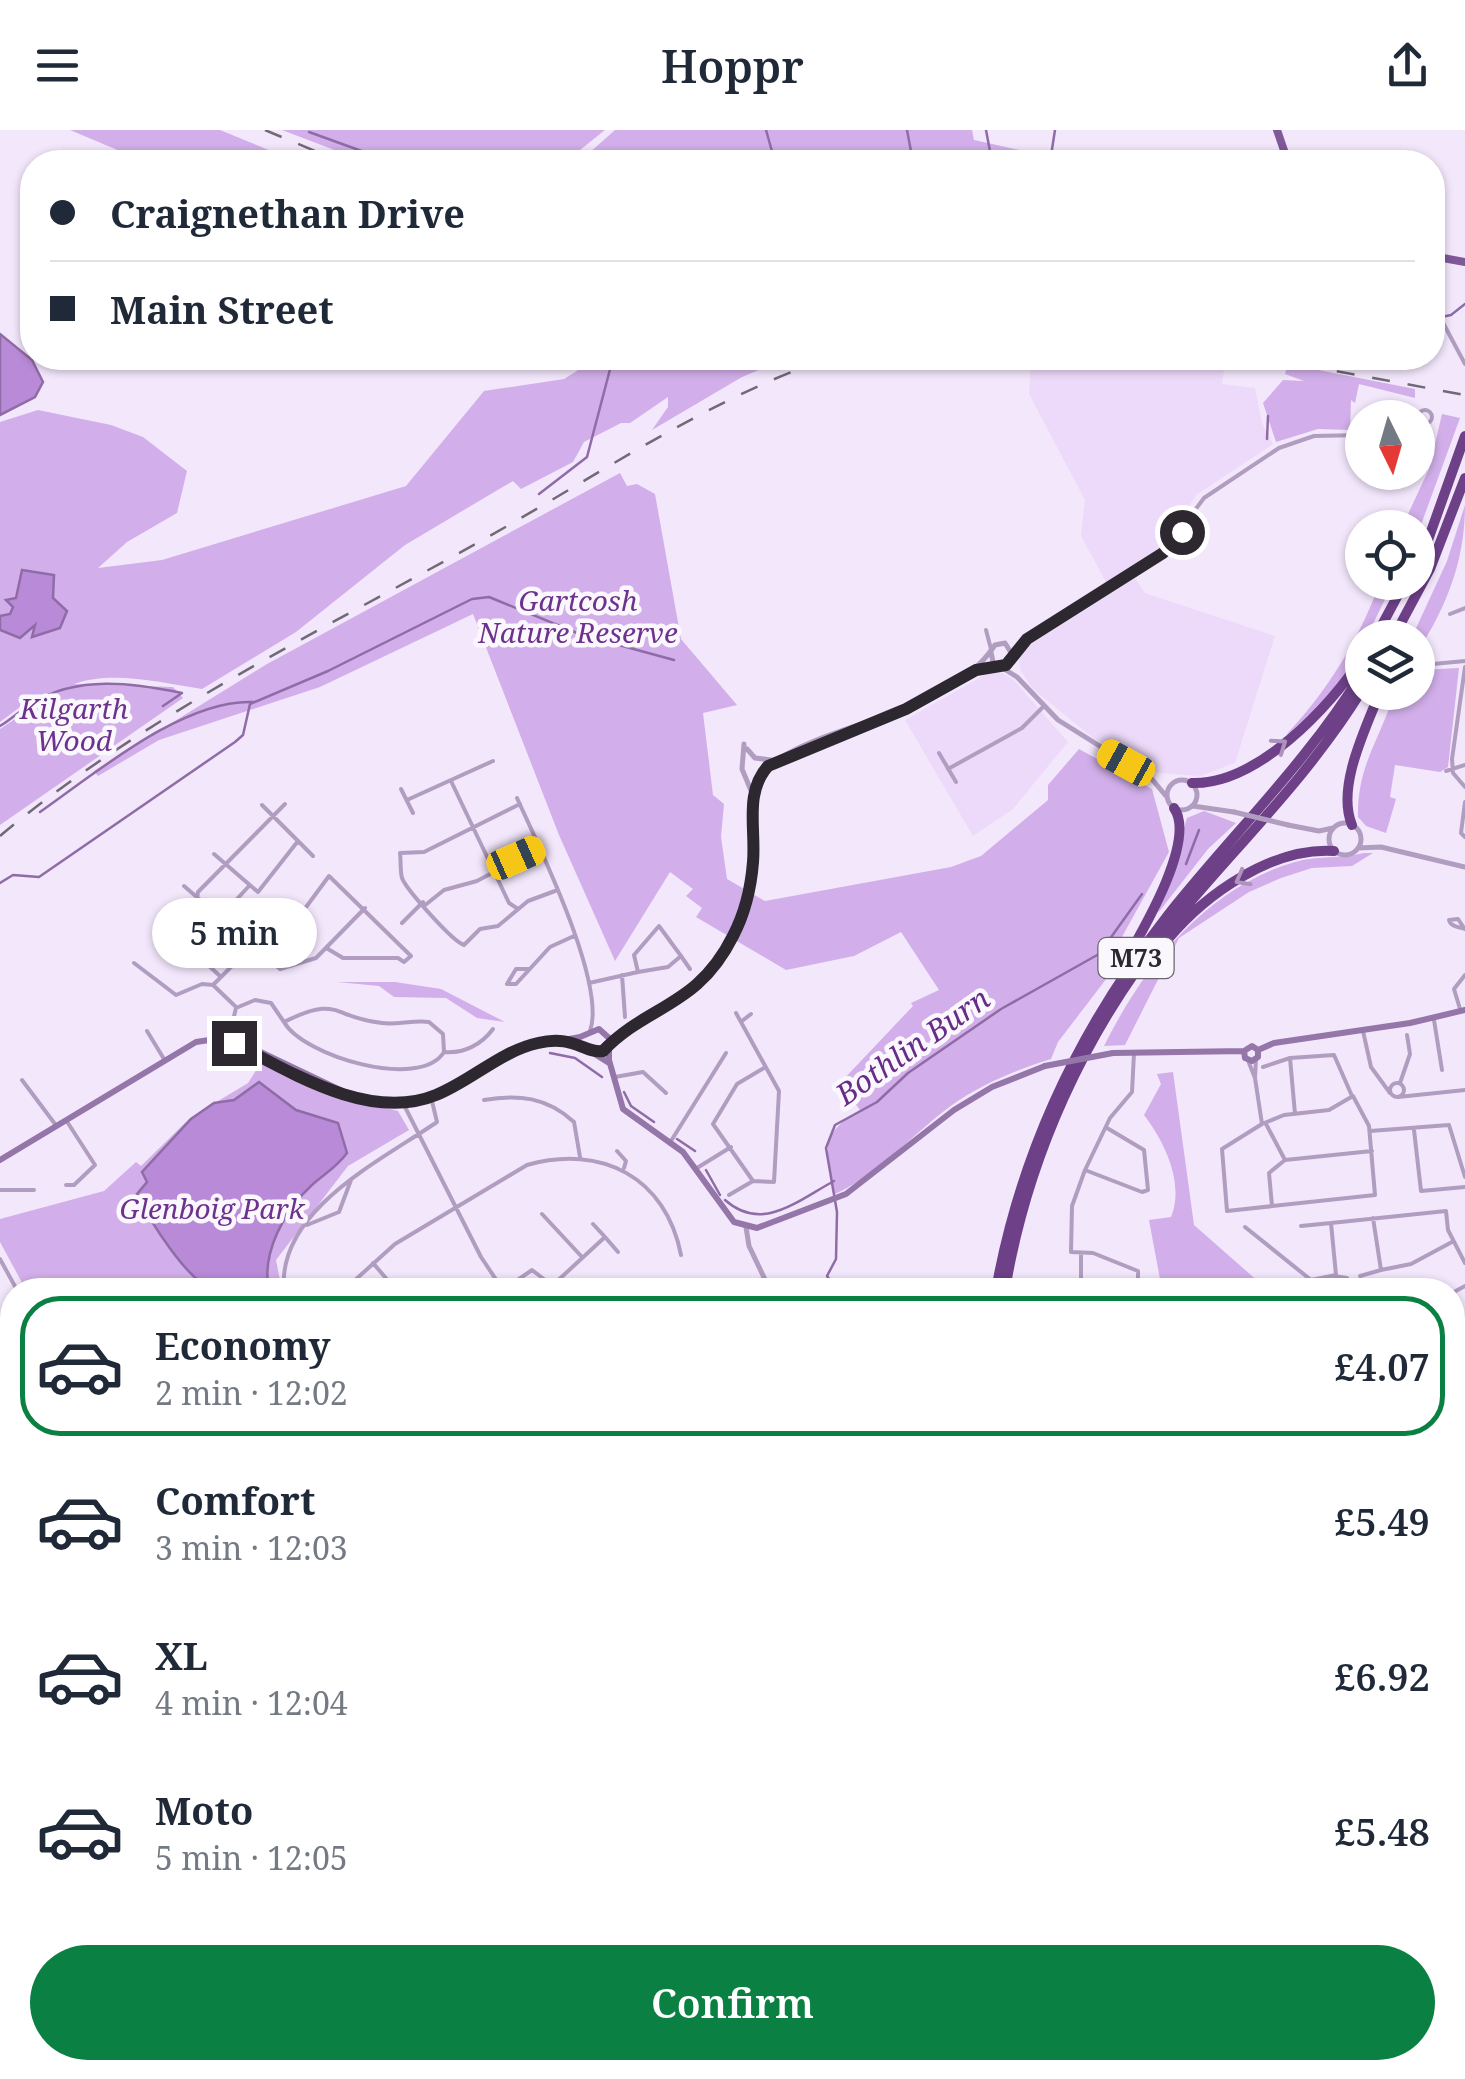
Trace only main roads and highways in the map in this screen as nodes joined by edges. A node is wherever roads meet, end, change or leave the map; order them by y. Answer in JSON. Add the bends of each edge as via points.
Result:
{"nodes":[{"id":1,"x":1465,"y":436,"type":"edge"},
{"id":2,"x":1465,"y":478,"type":"edge"},
{"id":3,"x":1447,"y":494,"type":"junction"},
{"id":4,"x":1435,"y":520,"type":"edge"},
{"id":5,"x":1435,"y":525,"type":"edge"},
{"id":6,"x":1405,"y":620,"type":"edge"},
{"id":7,"x":1345,"y":680,"type":"edge"},
{"id":8,"x":1345,"y":698,"type":"edge"},
{"id":9,"x":1348,"y":710,"type":"edge"},
{"id":10,"x":1374,"y":710,"type":"edge"},
{"id":11,"x":1194,"y":786,"type":"road end"},
{"id":12,"x":1174,"y":808,"type":"road end"},
{"id":13,"x":1356,"y":829,"type":"road end"},
{"id":14,"x":1332,"y":847,"type":"road end"},
{"id":15,"x":1463,"y":1011,"type":"edge"},
{"id":16,"x":589,"y":1032,"type":"junction"},
{"id":17,"x":568,"y":1040,"type":"junction"},
{"id":18,"x":609,"y":1044,"type":"junction"},
{"id":19,"x":588,"y":1047,"type":"junction"},
{"id":20,"x":1244,"y":1051,"type":"junction"},
{"id":21,"x":596,"y":1052,"type":"junction"},
{"id":22,"x":1076,"y":1052,"type":"junction"},
{"id":23,"x":1257,"y":1054,"type":"junction"},
{"id":24,"x":610,"y":1064,"type":"junction"},
{"id":25,"x":1080,"y":1065,"type":"junction"},
{"id":26,"x":0,"y":1160,"type":"edge"},
{"id":27,"x":999,"y":1278,"type":"edge"},
{"id":28,"x":1008,"y":1278,"type":"edge"}],
"edges":[{"from":1,"to":3,"type":"highway"},
{"from":2,"to":6,"type":"highway"},
{"from":3,"to":4,"type":"highway"},
{"from":3,"to":5,"type":"highway"},
{"from":11,"to":7,"type":"highway","one_way":true,"via":[[1286,742]]},
{"from":8,"to":22,"type":"highway","number":"M73","via":[[1290,777],[1159,927]]},
{"from":9,"to":25,"type":"highway","number":"M73","via":[[1290,790],[1146,958]]},
{"from":10,"to":13,"type":"highway","via":[[1347,807]]},
{"from":12,"to":22,"type":"highway","via":[[1182,826],[1168,874]]},
{"from":14,"to":25,"type":"highway","one_way":true,"via":[[1268,866],[1193,913],[1136,980]]},
{"from":15,"to":23,"type":"main road","via":[[1274,1043]]},
{"from":16,"to":17,"type":"main road"},
{"from":16,"to":18,"type":"main road","via":[[603,1030]]},
{"from":16,"to":19,"type":"main road"},
{"from":17,"to":19,"type":"main road"},
{"from":17,"to":26,"type":"main road","via":[[522,1048],[431,1097],[403,1102],[357,1098],[229,1037],[196,1042]]},
{"from":18,"to":21,"type":"main road"},
{"from":18,"to":24,"type":"main road"},
{"from":19,"to":21,"type":"main road"},
{"from":20,"to":23,"type":"main road","via":[[1249,1046]]},
{"from":20,"to":23,"type":"main road","via":[[1247,1060]]},
{"from":20,"to":24,"type":"main road","bridge":true,"via":[[1113,1054],[1045,1066],[954,1110],[846,1194],[746,1227],[722,1209],[670,1142],[623,1110]]},
{"from":21,"to":24,"type":"main road"},
{"from":22,"to":27,"type":"highway","number":"M73","via":[[1027,1165]]},
{"from":25,"to":28,"type":"highway","number":"M73","via":[[1028,1194]]}]}
